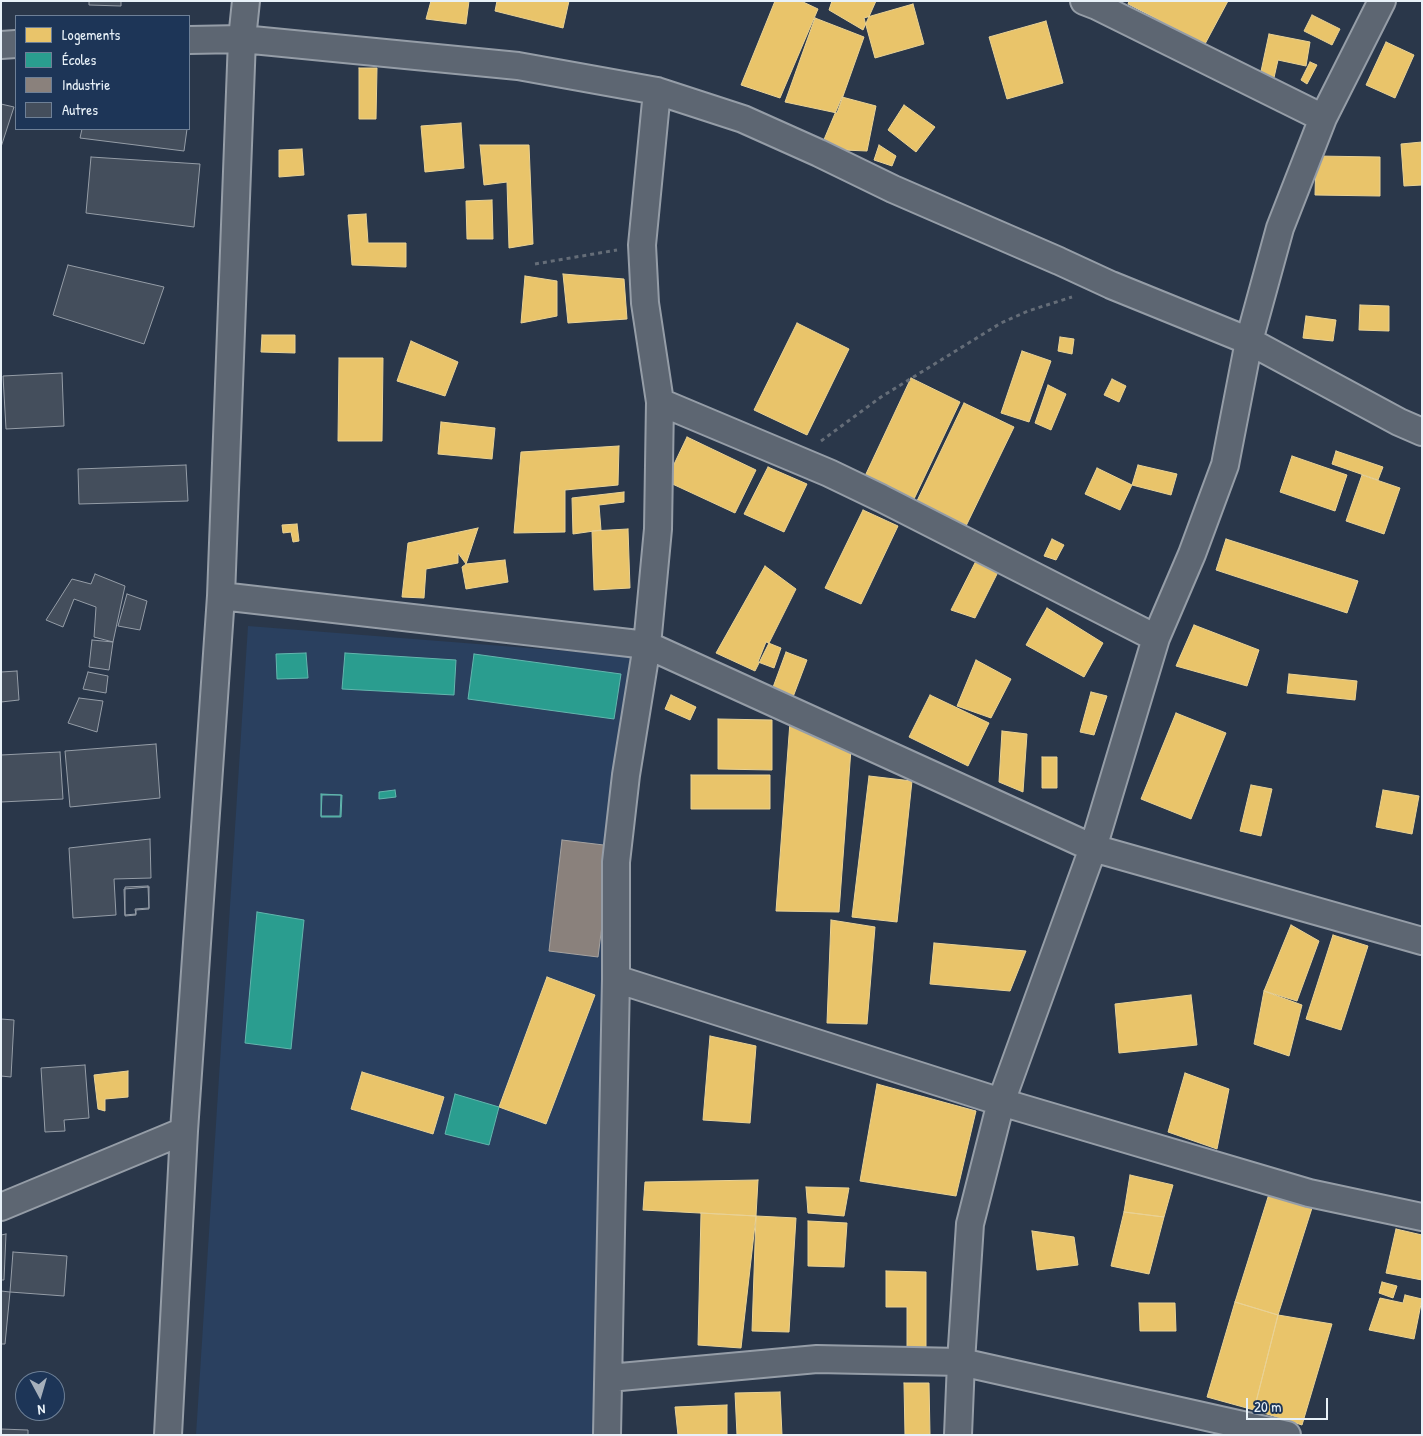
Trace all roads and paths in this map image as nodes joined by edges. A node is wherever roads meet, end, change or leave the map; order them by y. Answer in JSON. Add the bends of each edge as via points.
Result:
{"nodes":[{"id":1,"x":246,"y":1,"type":"edge"},
{"id":2,"x":1382,"y":1,"type":"edge"},
{"id":3,"x":1093,"y":3,"type":"edge"},
{"id":4,"x":242,"y":39,"type":"junction"},
{"id":5,"x":190,"y":40,"type":"edge"},
{"id":6,"x":15,"y":44,"type":"edge"},
{"id":7,"x":1,"y":45,"type":"edge"},
{"id":8,"x":657,"y":91,"type":"junction"},
{"id":9,"x":1323,"y":118,"type":"junction"},
{"id":10,"x":642,"y":245,"type":"junction"},
{"id":11,"x":535,"y":264,"type":"dead end"},
{"id":12,"x":1111,"y":285,"type":"junction"},
{"id":13,"x":1249,"y":341,"type":"junction"},
{"id":14,"x":660,"y":402,"type":"junction"},
{"id":15,"x":1422,"y":432,"type":"edge"},
{"id":16,"x":800,"y":462,"type":"junction"},
{"id":17,"x":221,"y":596,"type":"junction"},
{"id":18,"x":1156,"y":638,"type":"junction"},
{"id":19,"x":647,"y":645,"type":"junction"},
{"id":20,"x":1093,"y":848,"type":"junction"},
{"id":21,"x":1422,"y":941,"type":"edge"},
{"id":22,"x":616,"y":979,"type":"junction"},
{"id":23,"x":1001,"y":1102,"type":"junction"},
{"id":24,"x":184,"y":1131,"type":"junction"},
{"id":25,"x":1,"y":1207,"type":"edge"},
{"id":26,"x":1422,"y":1217,"type":"edge"},
{"id":27,"x":961,"y":1362,"type":"junction"},
{"id":28,"x":608,"y":1378,"type":"junction"},
{"id":29,"x":168,"y":1435,"type":"edge"},
{"id":30,"x":607,"y":1435,"type":"edge"},
{"id":31,"x":958,"y":1435,"type":"edge"},
{"id":32,"x":1287,"y":1435,"type":"edge"}],
"edges":[{"from":1,"to":4,"type":"street"},
{"from":2,"to":9,"type":"street"},
{"from":3,"to":9,"type":"street"},
{"from":4,"to":5,"type":"street"},
{"from":4,"to":8,"type":"street","via":[[518,66]]},
{"from":4,"to":17,"type":"street"},
{"from":6,"to":7,"type":"street"},
{"from":8,"to":10,"type":"street"},
{"from":8,"to":12,"type":"street","via":[[743,119],[892,189]]},
{"from":9,"to":13,"type":"street","via":[[1280,228]]},
{"from":10,"to":11,"type":"path"},
{"from":10,"to":14,"type":"street","via":[[645,303]]},
{"from":12,"to":13,"type":"street"},
{"from":12,"to":16,"type":"path","via":[[1028,311],[1001,324],[881,397],[812,447]]},
{"from":13,"to":15,"type":"street"},
{"from":13,"to":18,"type":"street","via":[[1225,465]]},
{"from":14,"to":16,"type":"street"},
{"from":14,"to":19,"type":"street","via":[[658,529]]},
{"from":16,"to":18,"type":"street","via":[[881,498]]},
{"from":17,"to":19,"type":"street"},
{"from":17,"to":24,"type":"street"},
{"from":18,"to":20,"type":"street"},
{"from":19,"to":20,"type":"street"},
{"from":19,"to":22,"type":"street","via":[[616,862]]},
{"from":20,"to":21,"type":"street"},
{"from":20,"to":23,"type":"street"},
{"from":22,"to":23,"type":"street"},
{"from":22,"to":28,"type":"street"},
{"from":23,"to":26,"type":"street","via":[[1309,1193]]},
{"from":23,"to":27,"type":"street","via":[[970,1224]]},
{"from":24,"to":25,"type":"street"},
{"from":24,"to":29,"type":"street"},
{"from":27,"to":28,"type":"street","via":[[817,1359]]},
{"from":27,"to":31,"type":"street"},
{"from":27,"to":32,"type":"street"},
{"from":28,"to":30,"type":"street"}]}
